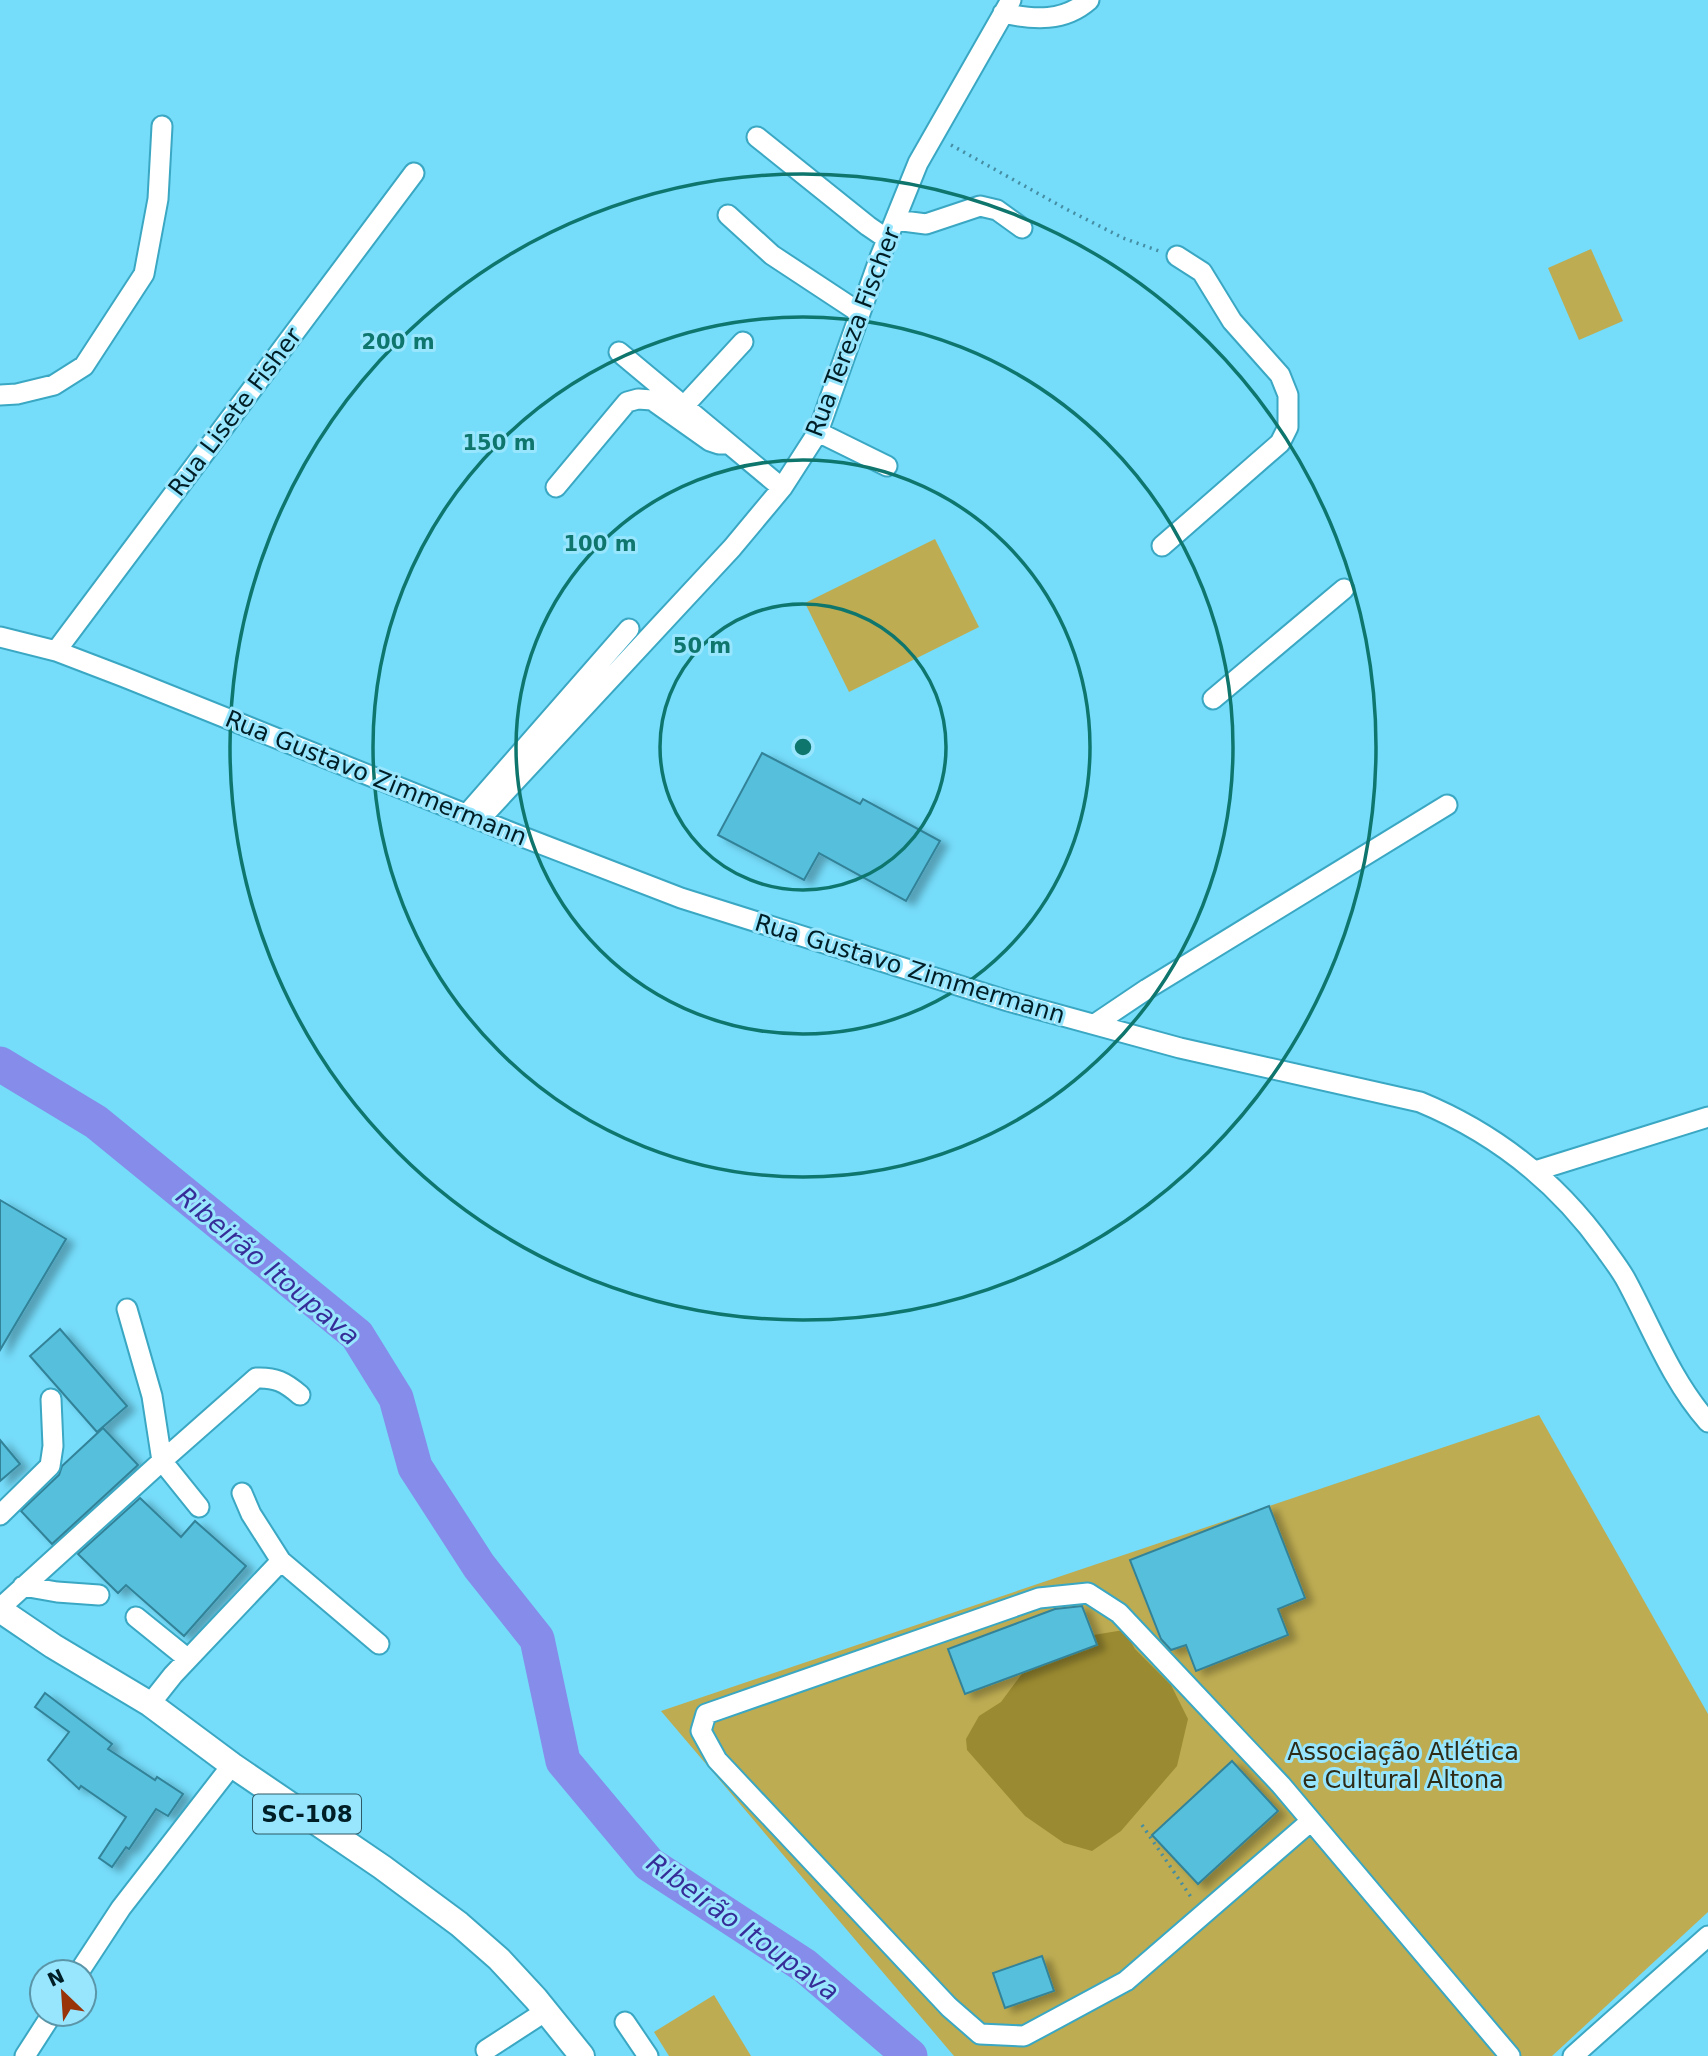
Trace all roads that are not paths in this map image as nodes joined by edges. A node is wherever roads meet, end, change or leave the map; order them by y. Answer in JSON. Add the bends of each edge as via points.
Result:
{"nodes":[{"id":1,"x":1089,"y":0,"type":"edge"},
{"id":2,"x":1007,"y":6,"type":"edge"},
{"id":3,"x":162,"y":126,"type":"dead end"},
{"id":4,"x":757,"y":137,"type":"dead end"},
{"id":5,"x":414,"y":173,"type":"dead end"},
{"id":6,"x":728,"y":215,"type":"dead end"},
{"id":7,"x":895,"y":220,"type":"junction"},
{"id":8,"x":1022,"y":228,"type":"dead end"},
{"id":9,"x":887,"y":239,"type":"junction"},
{"id":10,"x":1177,"y":256,"type":"road end"},
{"id":11,"x":860,"y":313,"type":"junction"},
{"id":12,"x":743,"y":342,"type":"dead end"},
{"id":13,"x":619,"y":352,"type":"dead end"},
{"id":14,"x":0,"y":395,"type":"edge"},
{"id":15,"x":684,"y":406,"type":"junction"},
{"id":16,"x":818,"y":432,"type":"junction"},
{"id":17,"x":729,"y":444,"type":"junction"},
{"id":18,"x":887,"y":466,"type":"dead end"},
{"id":19,"x":556,"y":487,"type":"dead end"},
{"id":20,"x":782,"y":488,"type":"junction"},
{"id":21,"x":1162,"y":546,"type":"dead end"},
{"id":22,"x":1344,"y":589,"type":"dead end"},
{"id":23,"x":629,"y":629,"type":"dead end"},
{"id":24,"x":0,"y":637,"type":"edge"},
{"id":25,"x":56,"y":651,"type":"junction"},
{"id":26,"x":1213,"y":699,"type":"dead end"},
{"id":27,"x":1447,"y":805,"type":"dead end"},
{"id":28,"x":473,"y":816,"type":"junction"},
{"id":29,"x":1095,"y":1024,"type":"junction"},
{"id":30,"x":1708,"y":1117,"type":"edge"},
{"id":31,"x":1535,"y":1171,"type":"junction"},
{"id":32,"x":127,"y":1309,"type":"dead end"},
{"id":33,"x":299,"y":1395,"type":"dead end"},
{"id":34,"x":51,"y":1399,"type":"dead end"},
{"id":35,"x":1708,"y":1422,"type":"edge"},
{"id":36,"x":162,"y":1461,"type":"junction"},
{"id":37,"x":243,"y":1493,"type":"dead end"},
{"id":38,"x":200,"y":1507,"type":"dead end"},
{"id":39,"x":0,"y":1515,"type":"edge"},
{"id":40,"x":281,"y":1560,"type":"junction"},
{"id":41,"x":23,"y":1586,"type":"junction"},
{"id":42,"x":99,"y":1595,"type":"dead end"},
{"id":43,"x":0,"y":1609,"type":"edge"},
{"id":44,"x":136,"y":1617,"type":"dead end"},
{"id":45,"x":379,"y":1644,"type":"dead end"},
{"id":46,"x":188,"y":1659,"type":"junction"},
{"id":47,"x":150,"y":1704,"type":"junction"},
{"id":48,"x":232,"y":1765,"type":"junction"},
{"id":49,"x":1311,"y":1821,"type":"junction"},
{"id":50,"x":1708,"y":1936,"type":"edge"},
{"id":51,"x":88,"y":1958,"type":"edge"},
{"id":52,"x":546,"y":2011,"type":"junction"},
{"id":53,"x":625,"y":2022,"type":"dead end"},
{"id":54,"x":43,"y":2028,"type":"edge"},
{"id":55,"x":486,"y":2050,"type":"dead end"},
{"id":56,"x":25,"y":2056,"type":"edge"},
{"id":57,"x":582,"y":2056,"type":"edge"},
{"id":58,"x":648,"y":2056,"type":"edge"},
{"id":59,"x":1510,"y":2056,"type":"edge"},
{"id":60,"x":1573,"y":2056,"type":"edge"}],
"edges":[{"from":1,"to":2,"type":"street","via":[[1061,16],[1039,19]]},
{"from":2,"to":7,"type":"street","name":"Rua Tereza Fischer","via":[[918,163]]},
{"from":3,"to":14,"type":"street","via":[[158,199],[144,274],[84,366],[54,385]]},
{"from":4,"to":9,"type":"street"},
{"from":5,"to":25,"type":"street","name":"Rua Lisete Fisher"},
{"from":6,"to":11,"type":"street","via":[[772,255]]},
{"from":7,"to":8,"type":"street","via":[[926,224],[980,206],[997,210]]},
{"from":7,"to":9,"type":"street","name":"Rua Tereza Fischer"},
{"from":9,"to":11,"type":"street","name":"Rua Tereza Fischer"},
{"from":10,"to":21,"type":"street","via":[[1202,272],[1232,321],[1280,375],[1288,395],[1288,428],[1280,443]]},
{"from":11,"to":16,"type":"street","name":"Rua Tereza Fischer"},
{"from":12,"to":15,"type":"street"},
{"from":13,"to":15,"type":"street"},
{"from":15,"to":17,"type":"street"},
{"from":16,"to":18,"type":"street"},
{"from":16,"to":20,"type":"street","name":"Rua Tereza Fischer"},
{"from":17,"to":19,"type":"street","via":[[710,441],[652,400],[638,399],[627,402]]},
{"from":17,"to":20,"type":"street"},
{"from":20,"to":28,"type":"street","name":"Rua Tereza Fischer","via":[[732,548]]},
{"from":22,"to":26,"type":"street"},
{"from":23,"to":28,"type":"street"},
{"from":24,"to":25,"type":"street","name":"Rua Gustavo Zimmermann"},
{"from":25,"to":28,"type":"street","name":"Rua Gustavo Zimmermann"},
{"from":27,"to":29,"type":"street"},
{"from":28,"to":29,"type":"street","name":"Rua Gustavo Zimmermann","via":[[681,898],[961,987]]},
{"from":29,"to":31,"type":"street","name":"Rua Gustavo Zimmermann","via":[[1180,1048],[1420,1102],[1475,1129]]},
{"from":30,"to":31,"type":"street"},
{"from":31,"to":35,"type":"street","name":"Rua Gustavo Zimmermann","via":[[1591,1231],[1625,1278],[1665,1362]]},
{"from":32,"to":36,"type":"street","via":[[152,1396]]},
{"from":33,"to":36,"type":"street","via":[[271,1377],[256,1378]]},
{"from":34,"to":39,"type":"street","via":[[50,1466]]},
{"from":36,"to":38,"type":"street"},
{"from":36,"to":41,"type":"street"},
{"from":37,"to":40,"type":"street"},
{"from":40,"to":45,"type":"street"},
{"from":40,"to":46,"type":"street"},
{"from":41,"to":42,"type":"street"},
{"from":41,"to":43,"type":"street"},
{"from":43,"to":47,"type":"main road","number":"SC-108"},
{"from":44,"to":46,"type":"street"},
{"from":46,"to":47,"type":"street"},
{"from":47,"to":48,"type":"main road","number":"SC-108"},
{"from":48,"to":51,"type":"street","via":[[121,1908]]},
{"from":48,"to":52,"type":"main road","number":"SC-108","via":[[458,1924],[499,1959]]},
{"from":49,"to":49,"type":"street","via":[[1119,1613],[1087,1593],[1039,1598],[706,1714],[701,1731],[717,1760],[979,2034],[1024,2036],[1126,1981]]},
{"from":49,"to":59,"type":"street"},
{"from":50,"to":60,"type":"street"},
{"from":52,"to":55,"type":"street"},
{"from":52,"to":57,"type":"main road","number":"SC-108"},
{"from":53,"to":58,"type":"street"},
{"from":54,"to":56,"type":"street"}]}
